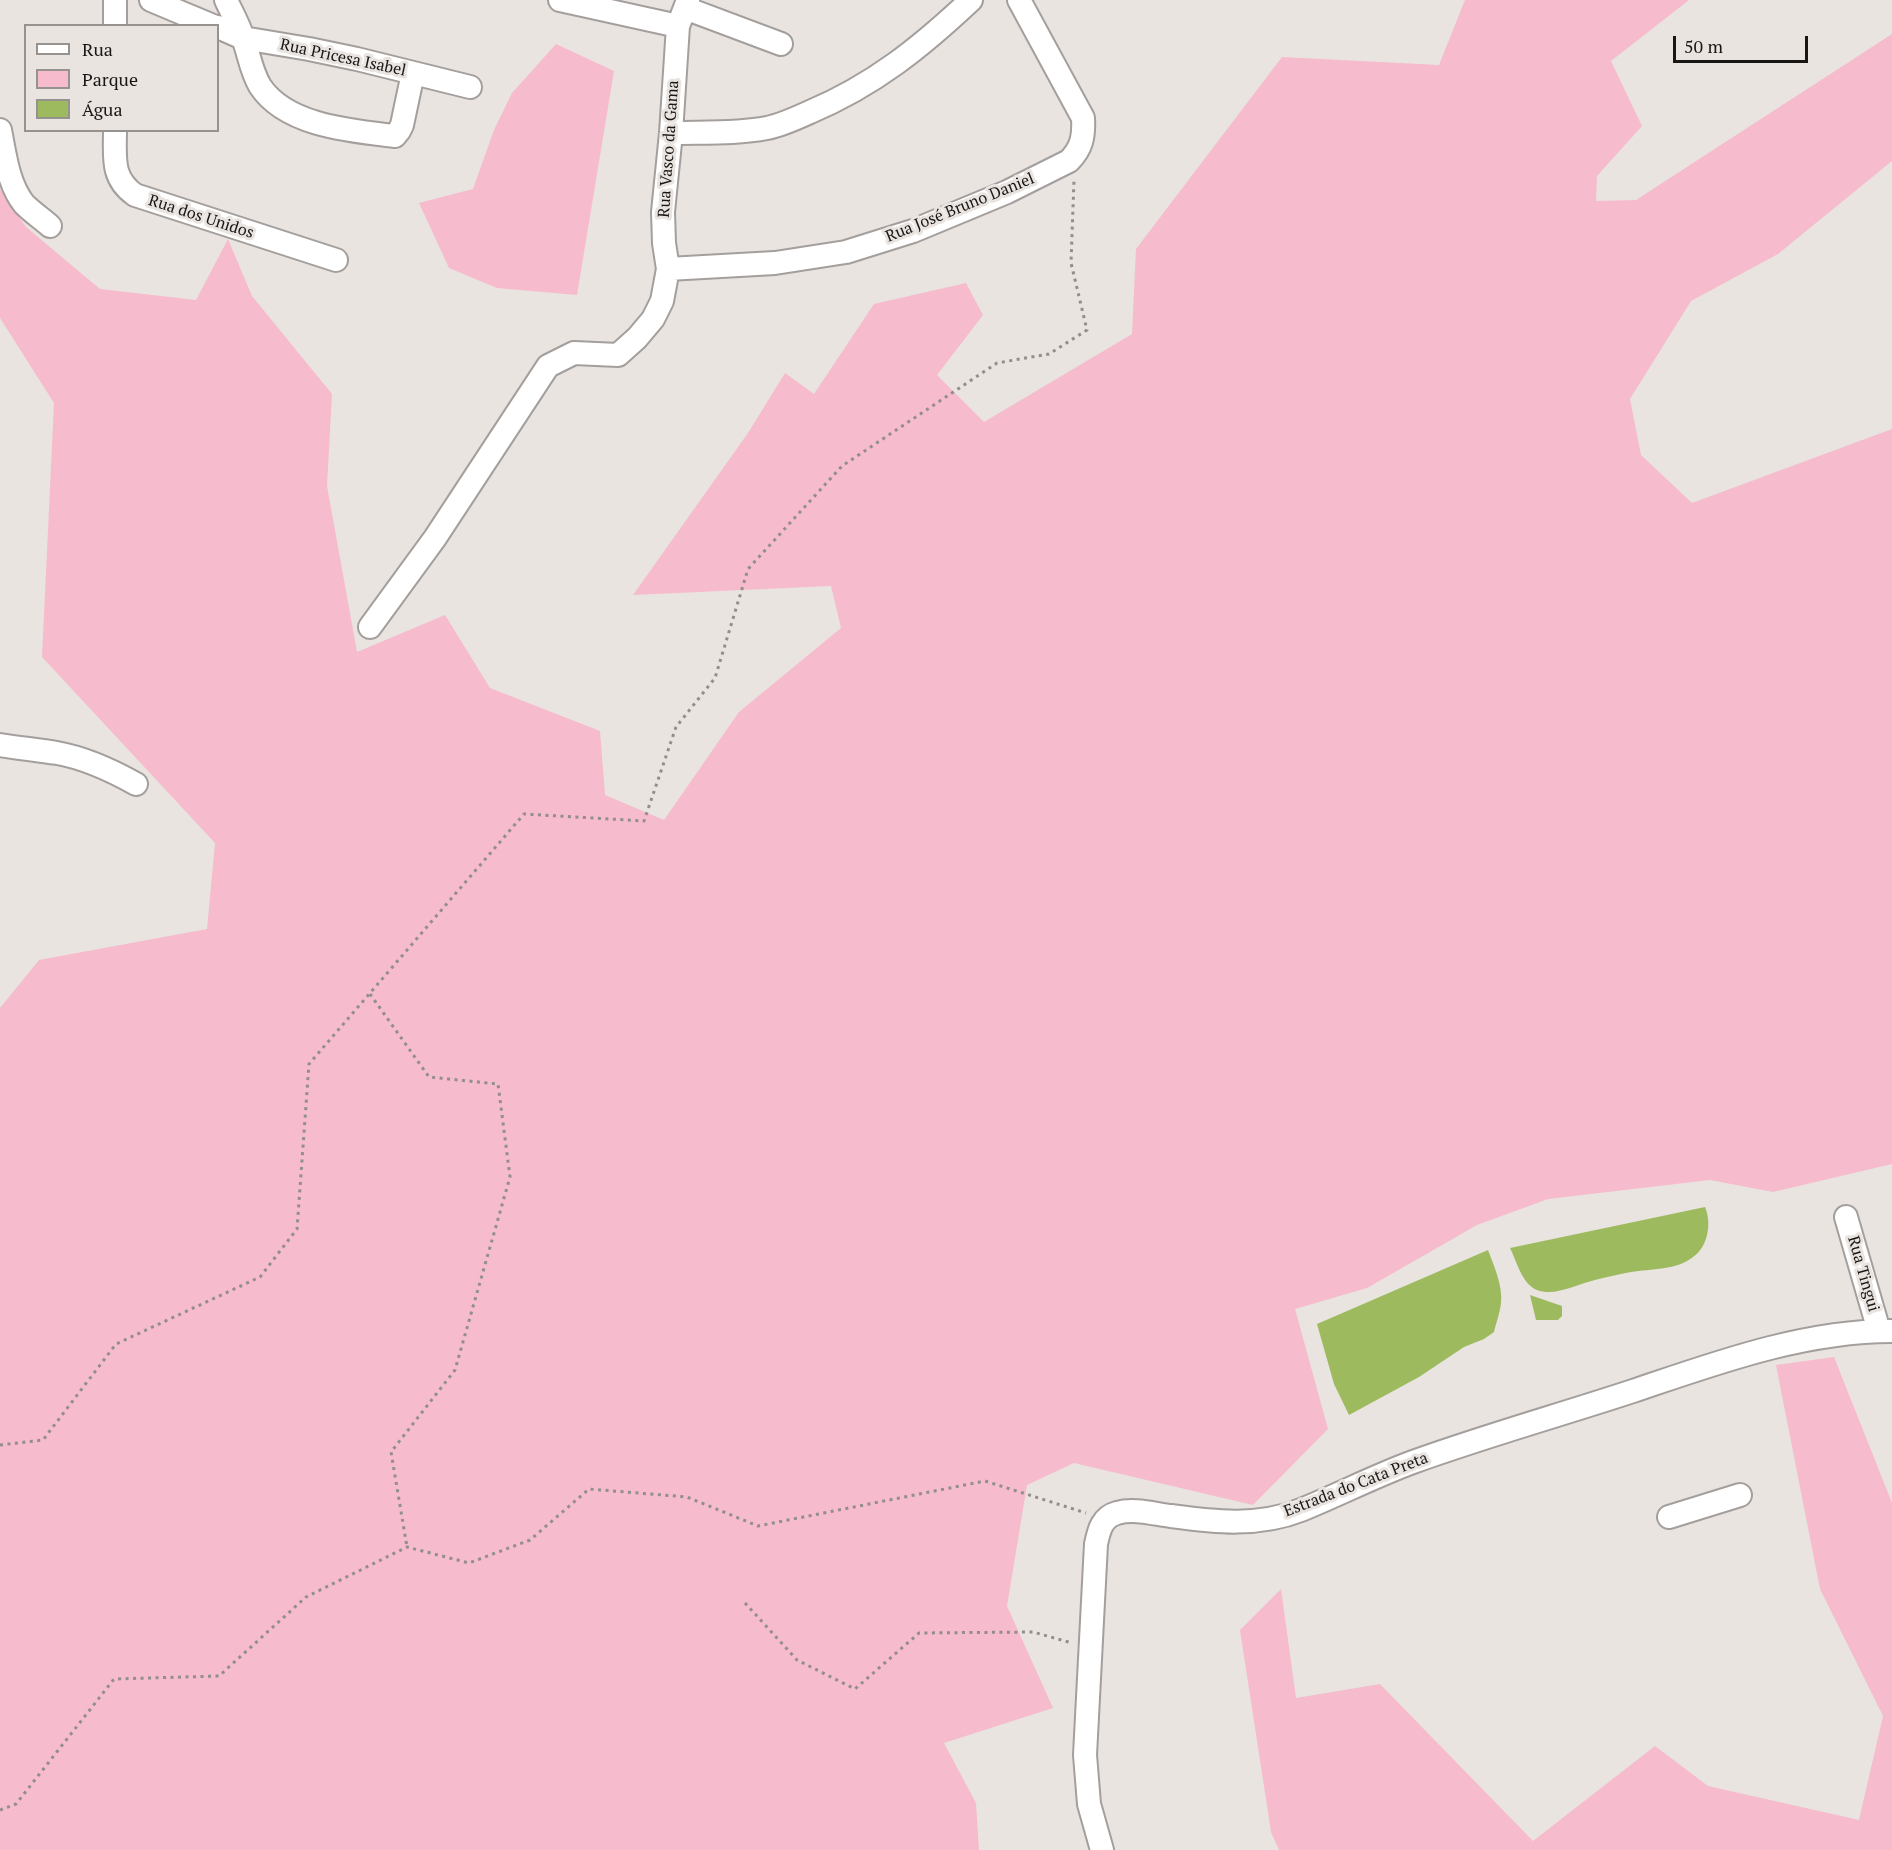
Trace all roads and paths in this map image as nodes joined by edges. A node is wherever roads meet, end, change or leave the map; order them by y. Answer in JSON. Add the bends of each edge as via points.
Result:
{"nodes":[{"id":1,"x":115,"y":0,"type":"edge"},
{"id":2,"x":151,"y":0,"type":"edge"},
{"id":3,"x":226,"y":0,"type":"edge"},
{"id":4,"x":560,"y":0,"type":"edge"},
{"id":5,"x":971,"y":0,"type":"edge"},
{"id":6,"x":1019,"y":0,"type":"edge"},
{"id":7,"x":684,"y":11,"type":"edge"},
{"id":8,"x":115,"y":24,"type":"edge"},
{"id":9,"x":208,"y":24,"type":"edge"},
{"id":10,"x":219,"y":27,"type":"edge"},
{"id":11,"x":243,"y":38,"type":"junction"},
{"id":12,"x":782,"y":44,"type":"dead end"},
{"id":13,"x":413,"y":73,"type":"junction"},
{"id":14,"x":470,"y":87,"type":"dead end"},
{"id":15,"x":0,"y":130,"type":"edge"},
{"id":16,"x":115,"y":132,"type":"edge"},
{"id":17,"x":671,"y":133,"type":"junction"},
{"id":18,"x":1075,"y":154,"type":"junction"},
{"id":19,"x":51,"y":226,"type":"dead end"},
{"id":20,"x":336,"y":260,"type":"dead end"},
{"id":21,"x":668,"y":269,"type":"junction"},
{"id":22,"x":370,"y":627,"type":"dead end"},
{"id":23,"x":0,"y":745,"type":"edge"},
{"id":24,"x":136,"y":784,"type":"dead end"},
{"id":25,"x":370,"y":994,"type":"junction"},
{"id":26,"x":1846,"y":1217,"type":"dead end"},
{"id":27,"x":1886,"y":1331,"type":"edge"},
{"id":28,"x":0,"y":1445,"type":"edge"},
{"id":29,"x":1740,"y":1496,"type":"dead end"},
{"id":30,"x":1669,"y":1517,"type":"dead end"},
{"id":31,"x":1105,"y":1519,"type":"junction"},
{"id":32,"x":407,"y":1547,"type":"junction"},
{"id":33,"x":745,"y":1603,"type":"dead end"},
{"id":34,"x":1091,"y":1648,"type":"junction"},
{"id":35,"x":0,"y":1810,"type":"edge"},
{"id":36,"x":1102,"y":1850,"type":"edge"}],
"edges":[{"from":1,"to":8,"type":"street"},
{"from":2,"to":9,"type":"street"},
{"from":3,"to":11,"type":"street"},
{"from":4,"to":7,"type":"street"},
{"from":5,"to":17,"type":"street","via":[[890,69],[827,105],[767,128]]},
{"from":6,"to":18,"type":"street","via":[[1083,118],[1084,137]]},
{"from":7,"to":12,"type":"street"},
{"from":7,"to":17,"type":"street","name":"Rua Vasco da Gama"},
{"from":10,"to":11,"type":"street","name":"Rua Pricesa Isabel"},
{"from":11,"to":13,"type":"street","name":"Rua Pricesa Isabel"},
{"from":11,"to":13,"type":"street","via":[[253,72],[270,98],[306,119],[342,130],[395,136],[402,125]]},
{"from":13,"to":14,"type":"street","name":"Rua Pricesa Isabel"},
{"from":15,"to":19,"type":"street","via":[[16,191]]},
{"from":16,"to":20,"type":"street","name":"Rua dos Unidos","via":[[117,177],[135,195]]},
{"from":17,"to":21,"type":"street","name":"Rua Vasco da Gama","via":[[663,212]]},
{"from":18,"to":21,"type":"street","name":"Rua José Bruno Daniel","via":[[1069,161],[1007,192],[913,231],[846,252],[775,263]]},
{"from":18,"to":25,"type":"path","via":[[1071,263],[1087,330],[1049,354],[996,363],[842,466],[748,569],[715,678],[676,727],[644,821],[524,814]]},
{"from":21,"to":22,"type":"street","name":"Rua Vasco da Gama","via":[[662,301],[653,319],[618,355],[574,353],[549,366],[435,538]]},
{"from":23,"to":24,"type":"street","via":[[87,761]]},
{"from":25,"to":28,"type":"path","via":[[309,1064],[297,1229],[260,1277],[116,1344],[43,1440]]},
{"from":25,"to":32,"type":"path","via":[[429,1077],[498,1084],[510,1177],[455,1370],[391,1452]]},
{"from":26,"to":27,"type":"street","name":"Rua Tingui"},
{"from":27,"to":31,"type":"street","name":"Estrada do Cata Preta","via":[[1806,1340],[1726,1360],[1466,1443],[1298,1511],[1258,1521],[1218,1523],[1133,1511]]},
{"from":29,"to":30,"type":"street"},
{"from":31,"to":32,"type":"path","via":[[985,1481],[758,1526],[687,1497],[589,1490],[530,1540],[469,1563]]},
{"from":31,"to":34,"type":"street","via":[[1096,1544]]},
{"from":32,"to":35,"type":"path","via":[[306,1597],[219,1676],[114,1679],[16,1804]]},
{"from":33,"to":34,"type":"path","via":[[797,1660],[855,1689],[919,1633],[1034,1632]]},
{"from":34,"to":36,"type":"street","via":[[1085,1755],[1089,1804]]}]}
